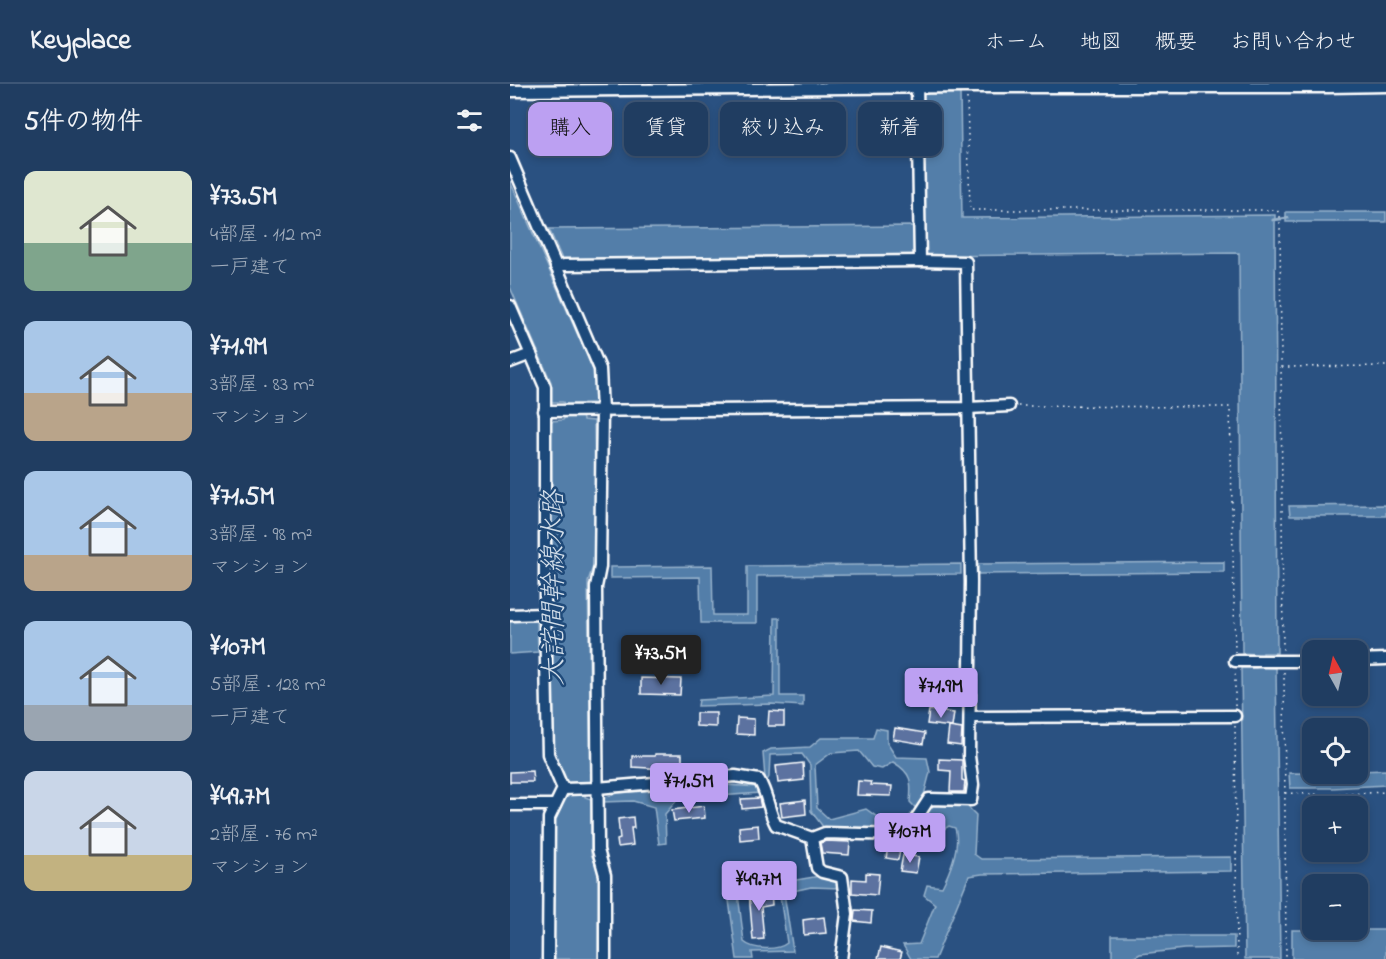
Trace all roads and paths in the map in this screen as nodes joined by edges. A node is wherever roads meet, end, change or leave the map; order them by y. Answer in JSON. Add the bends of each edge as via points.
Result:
{"nodes":[{"id":1,"x":967,"y":85,"type":"edge"},
{"id":2,"x":1180,"y":85,"type":"edge"},
{"id":3,"x":917,"y":86,"type":"edge"},
{"id":4,"x":1386,"y":86,"type":"edge"},
{"id":5,"x":510,"y":91,"type":"edge"},
{"id":6,"x":510,"y":158,"type":"edge"},
{"id":7,"x":920,"y":261,"type":"junction"},
{"id":8,"x":556,"y":267,"type":"junction"},
{"id":9,"x":510,"y":306,"type":"edge"},
{"id":10,"x":531,"y":354,"type":"junction"},
{"id":11,"x":510,"y":362,"type":"edge"},
{"id":12,"x":1386,"y":366,"type":"edge"},
{"id":13,"x":1281,"y":367,"type":"junction"},
{"id":14,"x":1009,"y":406,"type":"joint"},
{"id":15,"x":968,"y":408,"type":"junction"},
{"id":16,"x":544,"y":411,"type":"junction"},
{"id":17,"x":602,"y":411,"type":"junction"},
{"id":18,"x":545,"y":614,"type":"junction"},
{"id":19,"x":510,"y":615,"type":"edge"},
{"id":20,"x":1386,"y":659,"type":"edge"},
{"id":21,"x":1368,"y":660,"type":"edge"},
{"id":22,"x":1235,"y":661,"type":"junction"},
{"id":23,"x":1284,"y":661,"type":"junction"},
{"id":24,"x":1302,"y":661,"type":"edge"},
{"id":25,"x":1235,"y":716,"type":"junction"},
{"id":26,"x":970,"y":717,"type":"junction"},
{"id":27,"x":563,"y":789,"type":"junction"},
{"id":28,"x":592,"y":789,"type":"junction"},
{"id":29,"x":1284,"y":792,"type":"junction"},
{"id":30,"x":1386,"y":792,"type":"edge"},
{"id":31,"x":510,"y":805,"type":"edge"},
{"id":32,"x":555,"y":805,"type":"junction"},
{"id":33,"x":812,"y":838,"type":"junction"},
{"id":34,"x":548,"y":959,"type":"edge"},
{"id":35,"x":605,"y":959,"type":"edge"},
{"id":36,"x":841,"y":959,"type":"edge"},
{"id":37,"x":1237,"y":959,"type":"edge"},
{"id":38,"x":1286,"y":959,"type":"edge"}],
"edges":[{"from":1,"to":2,"type":"street"},
{"from":1,"to":3,"type":"street"},
{"from":1,"to":13,"type":"path","via":[[969,210],[1277,210]]},
{"from":2,"to":4,"type":"street"},
{"from":3,"to":5,"type":"street"},
{"from":3,"to":7,"type":"street"},
{"from":6,"to":8,"type":"street"},
{"from":7,"to":8,"type":"street"},
{"from":7,"to":15,"type":"street","via":[[966,262]]},
{"from":8,"to":17,"type":"street","via":[[600,369]]},
{"from":9,"to":10,"type":"street"},
{"from":10,"to":11,"type":"street"},
{"from":10,"to":16,"type":"street","via":[[545,387]]},
{"from":12,"to":13,"type":"path"},
{"from":13,"to":23,"type":"path"},
{"from":14,"to":15,"type":"street"},
{"from":14,"to":22,"type":"path","via":[[1230,407]]},
{"from":15,"to":17,"type":"street"},
{"from":15,"to":26,"type":"street"},
{"from":16,"to":17,"type":"street"},
{"from":16,"to":18,"type":"street"},
{"from":17,"to":28,"type":"street"},
{"from":18,"to":19,"type":"street"},
{"from":18,"to":27,"type":"street","via":[[548,754]]},
{"from":20,"to":21,"type":"street"},
{"from":22,"to":23,"type":"street"},
{"from":22,"to":25,"type":"path"},
{"from":23,"to":24,"type":"street"},
{"from":23,"to":29,"type":"path"},
{"from":25,"to":26,"type":"street"},
{"from":25,"to":37,"type":"path"},
{"from":26,"to":33,"type":"street","via":[[971,800],[929,799],[902,835],[825,833]]},
{"from":27,"to":28,"type":"street"},
{"from":27,"to":32,"type":"street"},
{"from":28,"to":33,"type":"street","via":[[735,776],[759,780],[776,825]]},
{"from":28,"to":35,"type":"street","via":[[598,850],[605,875]]},
{"from":29,"to":30,"type":"path"},
{"from":29,"to":38,"type":"path"},
{"from":31,"to":32,"type":"street"},
{"from":32,"to":34,"type":"street","via":[[549,818]]},
{"from":33,"to":36,"type":"street","via":[[817,868],[842,877],[847,914]]}]}
